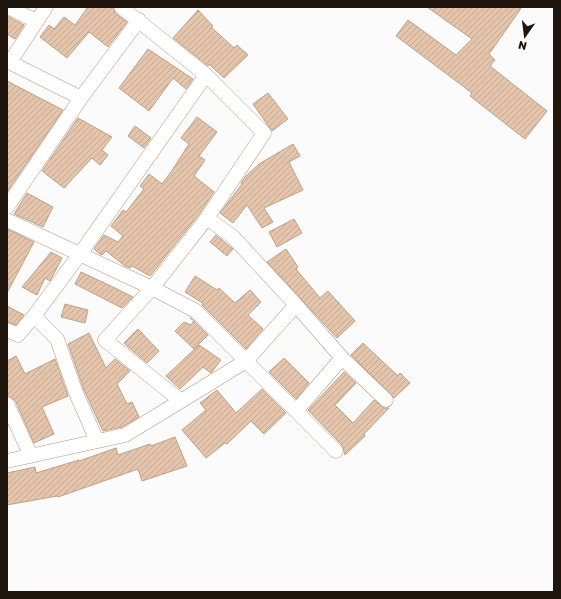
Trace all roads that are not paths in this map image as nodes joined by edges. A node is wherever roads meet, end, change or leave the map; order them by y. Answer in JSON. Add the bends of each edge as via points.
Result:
{"nodes":[{"id":1,"x":8,"y":7,"type":"edge"},
{"id":2,"x":46,"y":7,"type":"edge"},
{"id":3,"x":121,"y":7,"type":"edge"},
{"id":4,"x":139,"y":20,"type":"junction"},
{"id":5,"x":36,"y":21,"type":"junction"},
{"id":6,"x":8,"y":62,"type":"edge"},
{"id":7,"x":206,"y":74,"type":"junction"},
{"id":8,"x":81,"y":98,"type":"junction"},
{"id":9,"x":7,"y":207,"type":"edge"},
{"id":10,"x":206,"y":218,"type":"junction"},
{"id":11,"x":7,"y":220,"type":"edge"},
{"id":12,"x":80,"y":254,"type":"junction"},
{"id":13,"x":152,"y":288,"type":"junction"},
{"id":14,"x":296,"y":305,"type":"junction"},
{"id":15,"x":34,"y":316,"type":"junction"},
{"id":16,"x":7,"y":330,"type":"edge"},
{"id":17,"x":342,"y":358,"type":"junction"},
{"id":18,"x":246,"y":361,"type":"junction"},
{"id":19,"x":386,"y":400,"type":"dead end"},
{"id":20,"x":181,"y":401,"type":"junction"},
{"id":21,"x":7,"y":404,"type":"edge"},
{"id":22,"x":296,"y":411,"type":"junction"},
{"id":23,"x":98,"y":441,"type":"junction"},
{"id":24,"x":336,"y":451,"type":"dead end"},
{"id":25,"x":31,"y":456,"type":"junction"},
{"id":26,"x":7,"y":461,"type":"edge"}],
"edges":[{"from":1,"to":5,"type":"street"},
{"from":2,"to":5,"type":"street"},
{"from":3,"to":4,"type":"street"},
{"from":4,"to":7,"type":"street"},
{"from":4,"to":8,"type":"street"},
{"from":5,"to":6,"type":"street"},
{"from":6,"to":8,"type":"street"},
{"from":7,"to":10,"type":"street","via":[[264,133]]},
{"from":7,"to":12,"type":"street"},
{"from":8,"to":9,"type":"street"},
{"from":10,"to":13,"type":"street"},
{"from":10,"to":14,"type":"street","via":[[233,237]]},
{"from":11,"to":12,"type":"street"},
{"from":12,"to":13,"type":"street"},
{"from":12,"to":15,"type":"street"},
{"from":13,"to":18,"type":"street","via":[[196,311]]},
{"from":13,"to":20,"type":"street","via":[[105,340]]},
{"from":14,"to":17,"type":"street"},
{"from":14,"to":18,"type":"street"},
{"from":15,"to":16,"type":"street","via":[[18,335]]},
{"from":15,"to":23,"type":"street","via":[[57,339],[76,393]]},
{"from":17,"to":19,"type":"street"},
{"from":17,"to":22,"type":"street"},
{"from":18,"to":20,"type":"street"},
{"from":18,"to":22,"type":"street"},
{"from":20,"to":23,"type":"street","via":[[125,435]]},
{"from":21,"to":25,"type":"street"},
{"from":22,"to":24,"type":"street"},
{"from":23,"to":25,"type":"street"},
{"from":25,"to":26,"type":"street"}]}
